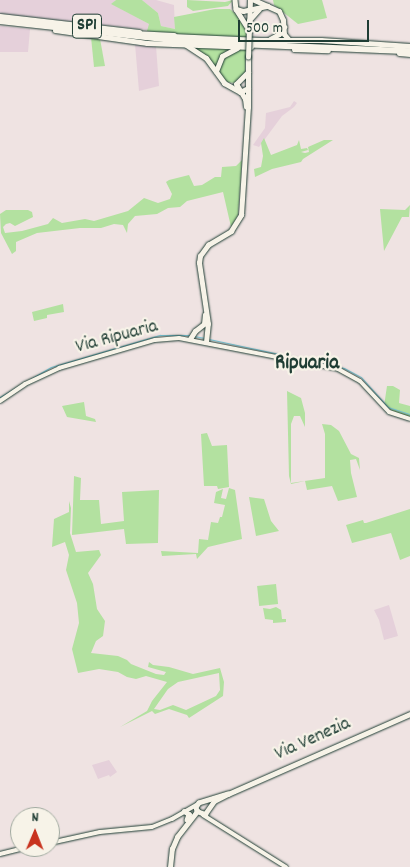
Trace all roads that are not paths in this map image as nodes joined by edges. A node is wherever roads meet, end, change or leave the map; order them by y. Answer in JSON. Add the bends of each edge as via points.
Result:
{"nodes":[{"id":1,"x":235,"y":0,"type":"edge"},
{"id":2,"x":250,"y":0,"type":"edge"},
{"id":3,"x":257,"y":0,"type":"edge"},
{"id":4,"x":272,"y":6,"type":"junction"},
{"id":5,"x":262,"y":7,"type":"junction"},
{"id":6,"x":236,"y":9,"type":"junction"},
{"id":7,"x":250,"y":9,"type":"junction"},
{"id":8,"x":0,"y":20,"type":"edge"},
{"id":9,"x":7,"y":20,"type":"junction"},
{"id":10,"x":249,"y":20,"type":"junction"},
{"id":11,"x":284,"y":26,"type":"junction"},
{"id":12,"x":249,"y":30,"type":"junction"},
{"id":13,"x":122,"y":34,"type":"junction"},
{"id":14,"x":174,"y":36,"type":"junction"},
{"id":15,"x":136,"y":38,"type":"junction"},
{"id":16,"x":265,"y":40,"type":"junction"},
{"id":17,"x":289,"y":40,"type":"junction"},
{"id":18,"x":169,"y":43,"type":"junction"},
{"id":19,"x":186,"y":44,"type":"junction"},
{"id":20,"x":242,"y":47,"type":"junction"},
{"id":21,"x":343,"y":47,"type":"junction"},
{"id":22,"x":288,"y":48,"type":"junction"},
{"id":23,"x":387,"y":48,"type":"junction"},
{"id":24,"x":410,"y":50,"type":"edge"},
{"id":25,"x":248,"y":71,"type":"junction"},
{"id":26,"x":216,"y":72,"type":"junction"},
{"id":27,"x":227,"y":84,"type":"junction"},
{"id":28,"x":236,"y":84,"type":"junction"},
{"id":29,"x":248,"y":88,"type":"junction"},
{"id":30,"x":240,"y":92,"type":"junction"},
{"id":31,"x":192,"y":337,"type":"junction"},
{"id":32,"x":207,"y":340,"type":"junction"},
{"id":33,"x":0,"y":401,"type":"edge"},
{"id":34,"x":410,"y":419,"type":"edge"},
{"id":35,"x":410,"y":714,"type":"edge"},
{"id":36,"x":228,"y":794,"type":"junction"},
{"id":37,"x":200,"y":803,"type":"junction"},
{"id":38,"x":208,"y":809,"type":"junction"},
{"id":39,"x":186,"y":810,"type":"junction"},
{"id":40,"x":196,"y":810,"type":"junction"},
{"id":41,"x":202,"y":814,"type":"junction"},
{"id":42,"x":216,"y":821,"type":"junction"},
{"id":43,"x":187,"y":822,"type":"junction"},
{"id":44,"x":183,"y":828,"type":"junction"},
{"id":45,"x":60,"y":840,"type":"edge"},
{"id":46,"x":170,"y":867,"type":"edge"},
{"id":47,"x":286,"y":867,"type":"edge"}],
"edges":[{"from":1,"to":6,"type":"main road"},
{"from":2,"to":7,"type":"main road"},
{"from":3,"to":4,"type":"main road"},
{"from":4,"to":5,"type":"main road"},
{"from":4,"to":11,"type":"main road","via":[[281,14]]},
{"from":5,"to":7,"type":"main road"},
{"from":5,"to":10,"type":"main road"},
{"from":6,"to":7,"type":"main road"},
{"from":6,"to":12,"type":"main road"},
{"from":7,"to":10,"type":"main road"},
{"from":8,"to":9,"type":"highway"},
{"from":8,"to":14,"type":"main road","number":"SP1"},
{"from":8,"to":18,"type":"main road","number":"SP1","via":[[147,43]]},
{"from":9,"to":13,"type":"highway"},
{"from":9,"to":15,"type":"highway"},
{"from":10,"to":12,"type":"main road"},
{"from":11,"to":16,"type":"main road","via":[[276,36]]},
{"from":11,"to":17,"type":"main road","via":[[284,34]]},
{"from":12,"to":25,"type":"main road","bridge":true},
{"from":13,"to":14,"type":"highway"},
{"from":13,"to":23,"type":"highway"},
{"from":14,"to":16,"type":"main road","number":"SP1"},
{"from":15,"to":18,"type":"highway"},
{"from":15,"to":21,"type":"highway"},
{"from":16,"to":17,"type":"main road","number":"SP1"},
{"from":17,"to":24,"type":"main road","number":"SP1","via":[[314,39]]},
{"from":18,"to":19,"type":"main road","number":"SP1"},
{"from":19,"to":20,"type":"main road","number":"SP1"},
{"from":19,"to":26,"type":"main road","via":[[206,58]]},
{"from":20,"to":22,"type":"main road","number":"SP1"},
{"from":20,"to":26,"type":"main road","via":[[225,53]]},
{"from":21,"to":22,"type":"highway"},
{"from":21,"to":23,"type":"highway"},
{"from":22,"to":24,"type":"main road","number":"SP1"},
{"from":23,"to":24,"type":"highway"},
{"from":25,"to":28,"type":"main road"},
{"from":25,"to":29,"type":"main road"},
{"from":26,"to":27,"type":"main road"},
{"from":27,"to":28,"type":"main road"},
{"from":27,"to":30,"type":"main road"},
{"from":28,"to":30,"type":"main road"},
{"from":29,"to":30,"type":"main road"},
{"from":29,"to":32,"type":"main road","via":[[241,215],[231,232],[208,245],[200,256]]},
{"from":30,"to":31,"type":"main road","via":[[246,105],[239,215],[230,230],[206,243],[198,255],[205,320]]},
{"from":31,"to":32,"type":"street","name":"Via Ripuaria"},
{"from":31,"to":33,"type":"street","name":"Via Ripuaria","via":[[163,338],[72,364],[40,376]]},
{"from":32,"to":34,"type":"street","name":"Via Ripuaria","via":[[345,372],[364,384],[389,412]]},
{"from":35,"to":36,"type":"main road","name":"Via Venezia"},
{"from":36,"to":37,"type":"main road","name":"Via Venezia"},
{"from":36,"to":38,"type":"main road","name":"Via Venezia","via":[[214,801]]},
{"from":37,"to":38,"type":"main road","via":[[207,804]]},
{"from":37,"to":39,"type":"street"},
{"from":37,"to":40,"type":"main road"},
{"from":38,"to":41,"type":"main road","name":"Via Venezia"},
{"from":38,"to":42,"type":"street"},
{"from":39,"to":40,"type":"street"},
{"from":39,"to":44,"type":"main road","via":[[189,817]]},
{"from":39,"to":45,"type":"street","via":[[152,826]]},
{"from":40,"to":41,"type":"main road"},
{"from":40,"to":43,"type":"main road"},
{"from":41,"to":42,"type":"street"},
{"from":41,"to":43,"type":"main road","name":"Via Venezia"},
{"from":42,"to":47,"type":"street"},
{"from":43,"to":44,"type":"main road"},
{"from":44,"to":46,"type":"main road","via":[[172,849]]}]}
